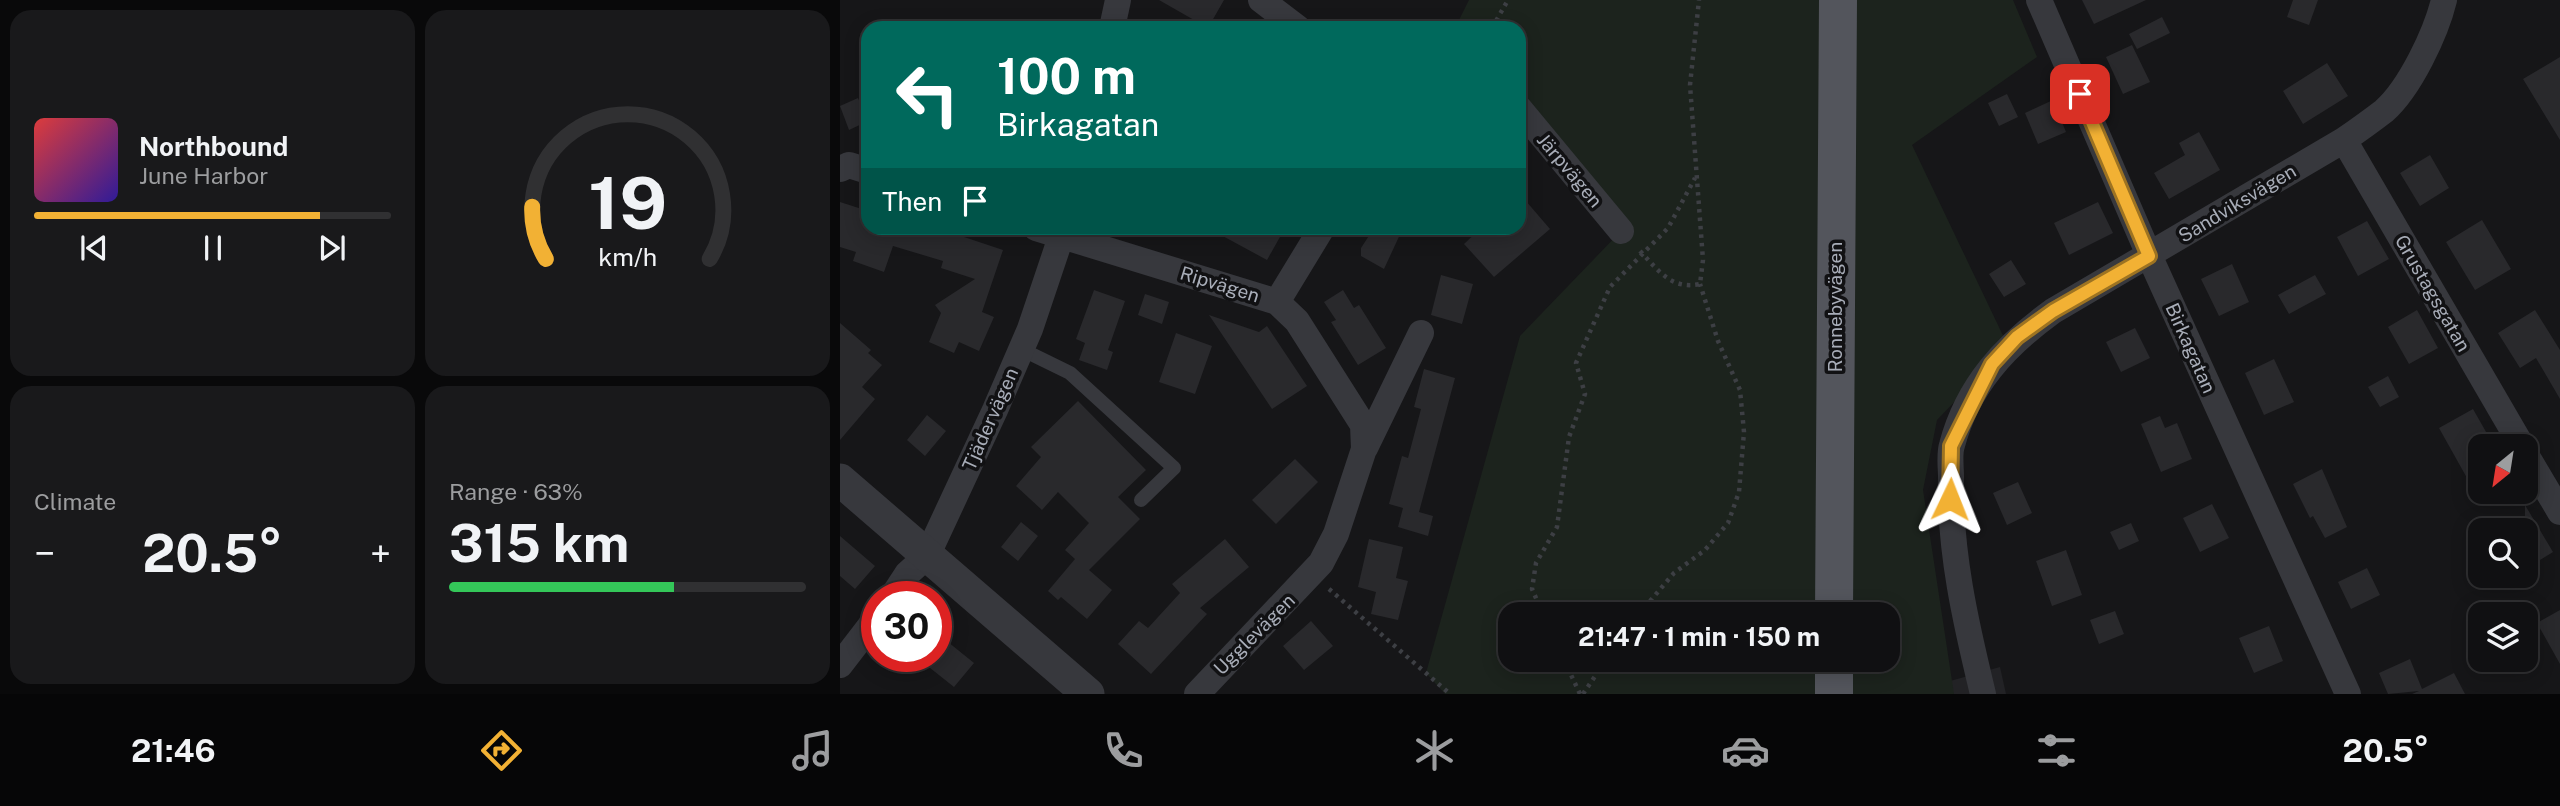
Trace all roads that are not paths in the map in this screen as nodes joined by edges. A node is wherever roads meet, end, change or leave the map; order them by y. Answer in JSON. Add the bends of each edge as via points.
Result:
{"nodes":[{"id":1,"x":1118,"y":0,"type":"edge"},
{"id":2,"x":1261,"y":0,"type":"edge"},
{"id":3,"x":1838,"y":0,"type":"edge"},
{"id":4,"x":2039,"y":0,"type":"edge"},
{"id":5,"x":2444,"y":0,"type":"edge"},
{"id":6,"x":1114,"y":21,"type":"edge"},
{"id":7,"x":1289,"y":21,"type":"edge"},
{"id":8,"x":1526,"y":116,"type":"edge"},
{"id":9,"x":2344,"y":140,"type":"junction"},
{"id":10,"x":840,"y":169,"type":"edge"},
{"id":11,"x":861,"y":169,"type":"edge"},
{"id":12,"x":1621,"y":231,"type":"road end"},
{"id":13,"x":1062,"y":235,"type":"edge"},
{"id":14,"x":1072,"y":235,"type":"edge"},
{"id":15,"x":1318,"y":235,"type":"edge"},
{"id":16,"x":2149,"y":256,"type":"junction"},
{"id":17,"x":1278,"y":302,"type":"junction"},
{"id":18,"x":1421,"y":333,"type":"dead end"},
{"id":19,"x":1021,"y":349,"type":"junction"},
{"id":20,"x":2515,"y":434,"type":"edge"},
{"id":21,"x":1364,"y":449,"type":"junction"},
{"id":22,"x":2538,"y":475,"type":"edge"},
{"id":23,"x":840,"y":480,"type":"edge"},
{"id":24,"x":1141,"y":500,"type":"dead end"},
{"id":25,"x":2560,"y":512,"type":"edge"},
{"id":26,"x":927,"y":555,"type":"junction"},
{"id":27,"x":1312,"y":575,"type":"joint"},
{"id":28,"x":902,"y":581,"type":"edge"},
{"id":29,"x":1834,"y":602,"type":"edge"},
{"id":30,"x":861,"y":638,"type":"edge"},
{"id":31,"x":840,"y":665,"type":"edge"},
{"id":32,"x":1834,"y":672,"type":"edge"},
{"id":33,"x":1088,"y":694,"type":"edge"},
{"id":34,"x":1196,"y":694,"type":"edge"},
{"id":35,"x":1834,"y":694,"type":"edge"},
{"id":36,"x":1983,"y":694,"type":"edge"},
{"id":37,"x":2348,"y":694,"type":"edge"}],
"edges":[{"from":1,"to":6,"type":"street"},
{"from":2,"to":7,"type":"street"},
{"from":3,"to":29,"type":"main road","name":"Ronnebyvägen"},
{"from":4,"to":16,"type":"street","name":"Birkagatan"},
{"from":5,"to":9,"type":"street","name":"Sandviksvägen","via":[[2438,23],[2386,109]]},
{"from":8,"to":12,"type":"street","name":"Järpvägen"},
{"from":9,"to":16,"type":"street","name":"Sandviksvägen"},
{"from":9,"to":20,"type":"street","name":"Grustagsgatan"},
{"from":10,"to":11,"type":"street","via":[[849,165]]},
{"from":13,"to":19,"type":"street","name":"Tjädervägen"},
{"from":14,"to":17,"type":"street","name":"Ripvägen"},
{"from":15,"to":17,"type":"street"},
{"from":16,"to":36,"type":"street","name":"Sandviksvägen","via":[[2017,337],[1992,364],[1951,446],[1950,499],[1957,570]]},
{"from":16,"to":37,"type":"street","name":"Birkagatan"},
{"from":17,"to":21,"type":"street","name":"Ripvägen","via":[[1297,321],[1363,425]]},
{"from":18,"to":21,"type":"street","name":"Ripvägen"},
{"from":19,"to":24,"type":"lane","via":[[1070,373],[1174,468]]},
{"from":19,"to":26,"type":"street","name":"Tjädervägen"},
{"from":21,"to":27,"type":"street","name":"Ripvägen","via":[[1336,534]]},
{"from":22,"to":25,"type":"street"},
{"from":23,"to":26,"type":"street"},
{"from":26,"to":28,"type":"street","name":"Tjädervägen"},
{"from":26,"to":33,"type":"street"},
{"from":27,"to":34,"type":"street","name":"Ugglevägen"},
{"from":30,"to":31,"type":"street"},
{"from":32,"to":35,"type":"main road"}]}
